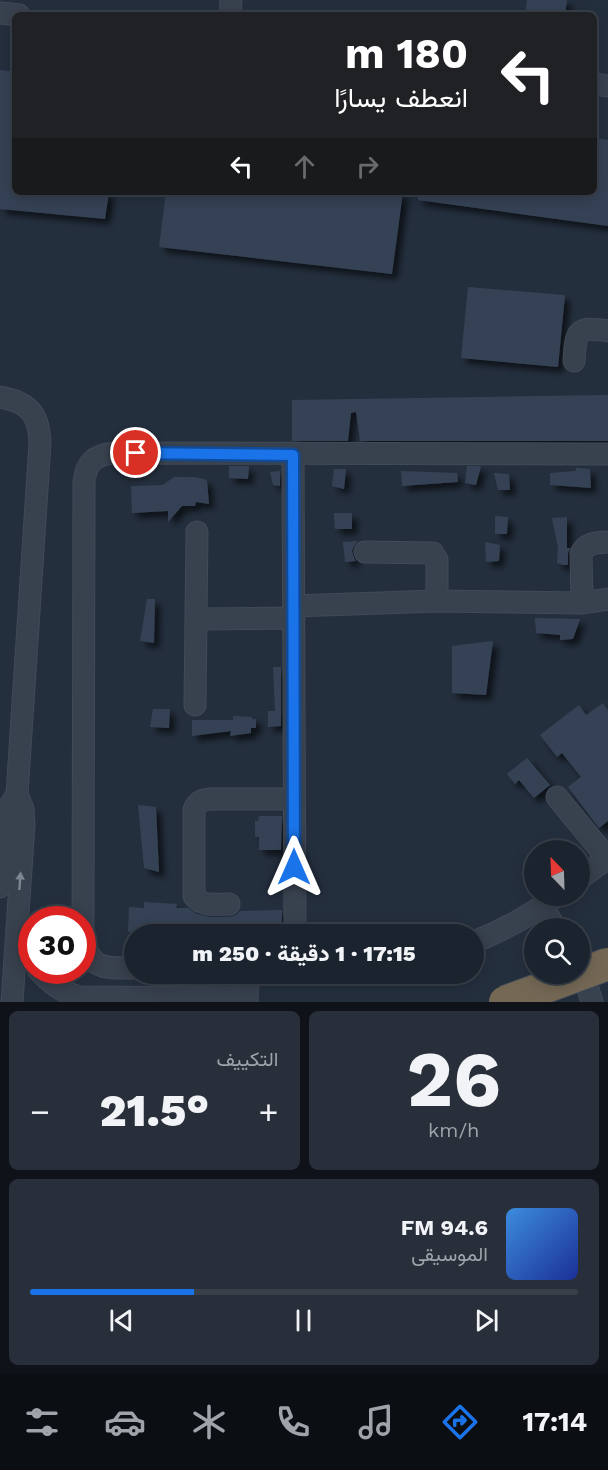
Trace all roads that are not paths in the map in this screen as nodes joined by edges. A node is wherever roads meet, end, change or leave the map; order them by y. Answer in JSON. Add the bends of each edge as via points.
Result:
{"nodes":[{"id":1,"x":608,"y":331,"type":"edge"},
{"id":2,"x":574,"y":361,"type":"dead end"},
{"id":3,"x":0,"y":397,"type":"edge"},
{"id":4,"x":608,"y":454,"type":"edge"},
{"id":5,"x":293,"y":455,"type":"junction"},
{"id":6,"x":197,"y":532,"type":"dead end"},
{"id":7,"x":608,"y":542,"type":"edge"},
{"id":8,"x":365,"y":552,"type":"dead end"},
{"id":9,"x":608,"y":599,"type":"edge"},
{"id":10,"x":437,"y":601,"type":"junction"},
{"id":11,"x":582,"y":603,"type":"junction"},
{"id":12,"x":294,"y":612,"type":"junction"},
{"id":13,"x":196,"y":619,"type":"junction"},
{"id":14,"x":195,"y":705,"type":"dead end"},
{"id":15,"x":8,"y":793,"type":"edge"},
{"id":16,"x":557,"y":796,"type":"dead end"},
{"id":17,"x":294,"y":799,"type":"junction"},
{"id":18,"x":608,"y":858,"type":"edge"},
{"id":19,"x":590,"y":871,"type":"edge"},
{"id":20,"x":0,"y":886,"type":"edge"},
{"id":21,"x":229,"y":904,"type":"dead end"},
{"id":22,"x":542,"y":906,"type":"edge"},
{"id":23,"x":295,"y":924,"type":"edge"},
{"id":24,"x":484,"y":938,"type":"edge"},
{"id":25,"x":15,"y":958,"type":"edge"},
{"id":26,"x":608,"y":964,"type":"edge"},
{"id":27,"x":124,"y":968,"type":"edge"},
{"id":28,"x":52,"y":984,"type":"edge"},
{"id":29,"x":248,"y":984,"type":"edge"},
{"id":30,"x":585,"y":984,"type":"edge"},
{"id":31,"x":247,"y":1000,"type":"edge"},
{"id":32,"x":12,"y":1002,"type":"edge"},
{"id":33,"x":505,"y":1002,"type":"edge"},
{"id":34,"x":592,"y":1002,"type":"edge"}],
"edges":[{"from":1,"to":2,"type":"street","via":[[591,328],[581,332]]},
{"from":3,"to":15,"type":"street","via":[[20,402],[32,412],[39,427],[40,443]]},
{"from":4,"to":5,"type":"street"},
{"from":5,"to":12,"type":"street"},
{"from":5,"to":27,"type":"street","via":[[104,454],[89,464],[85,473],[83,935],[92,959],[109,968]]},
{"from":6,"to":13,"type":"street"},
{"from":7,"to":11,"type":"street","via":[[591,543],[581,553]]},
{"from":8,"to":10,"type":"street","via":[[433,554]]},
{"from":9,"to":11,"type":"street"},
{"from":10,"to":11,"type":"street"},
{"from":10,"to":12,"type":"street"},
{"from":12,"to":13,"type":"street"},
{"from":12,"to":17,"type":"street"},
{"from":13,"to":14,"type":"street"},
{"from":15,"to":20,"type":"street"},
{"from":25,"to":15,"type":"street","one_way":true,"via":[[24,825],[23,809]]},
{"from":16,"to":18,"type":"street"},
{"from":17,"to":21,"type":"street","via":[[211,799],[196,806],[194,896],[204,904]]},
{"from":17,"to":23,"type":"street"},
{"from":18,"to":19,"type":"street"},
{"from":22,"to":24,"type":"street"},
{"from":25,"to":32,"type":"street"},
{"from":26,"to":33,"type":"highway","bridge":true},
{"from":28,"to":31,"type":"street","via":[[79,997]]},
{"from":29,"to":31,"type":"street"},
{"from":30,"to":34,"type":"street"}]}
